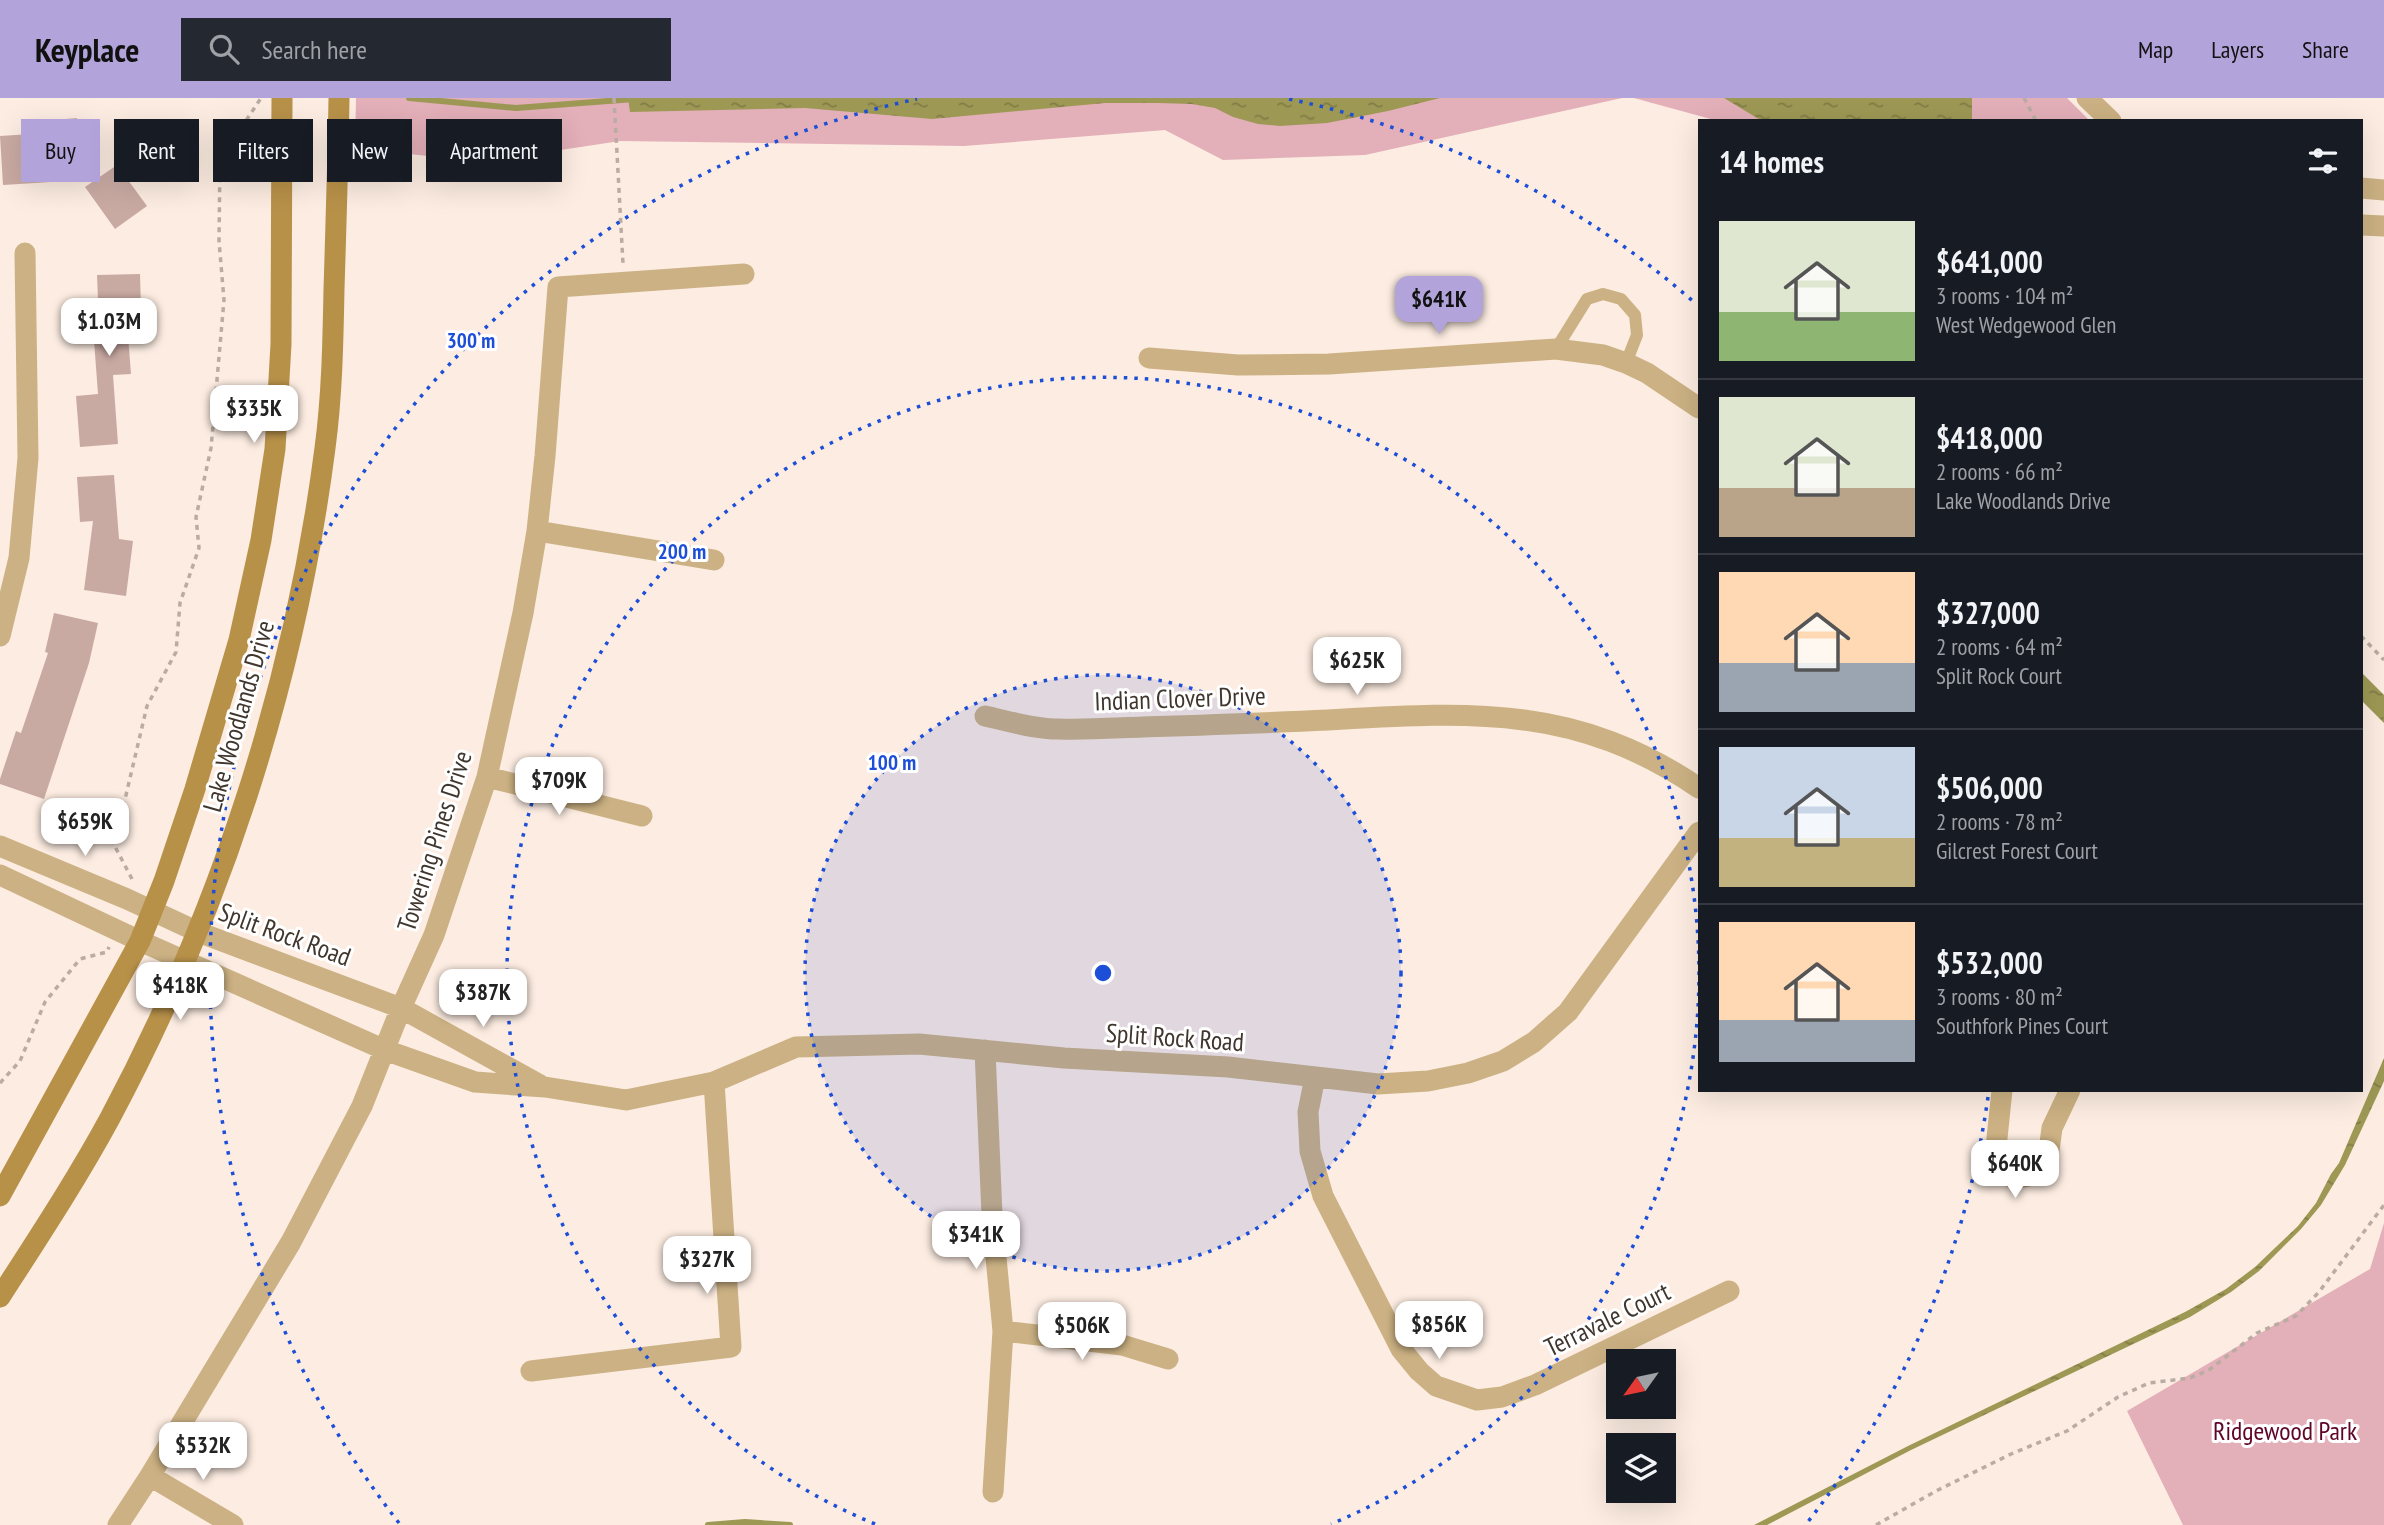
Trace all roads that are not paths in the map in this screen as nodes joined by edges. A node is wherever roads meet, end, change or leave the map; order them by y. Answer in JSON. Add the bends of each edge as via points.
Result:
{"nodes":[{"id":1,"x":282,"y":98,"type":"edge"},
{"id":2,"x":340,"y":98,"type":"edge"},
{"id":3,"x":2087,"y":98,"type":"edge"},
{"id":4,"x":2109,"y":119,"type":"edge"},
{"id":5,"x":2363,"y":188,"type":"edge"},
{"id":6,"x":2384,"y":190,"type":"edge"},
{"id":7,"x":2363,"y":225,"type":"edge"},
{"id":8,"x":2384,"y":226,"type":"edge"},
{"id":9,"x":25,"y":253,"type":"dead end"},
{"id":10,"x":744,"y":274,"type":"dead end"},
{"id":11,"x":1556,"y":349,"type":"junction"},
{"id":12,"x":1149,"y":358,"type":"dead end"},
{"id":13,"x":1626,"y":363,"type":"junction"},
{"id":14,"x":1698,"y":407,"type":"edge"},
{"id":15,"x":537,"y":531,"type":"junction"},
{"id":16,"x":714,"y":560,"type":"dead end"},
{"id":17,"x":0,"y":636,"type":"edge"},
{"id":18,"x":985,"y":716,"type":"dead end"},
{"id":19,"x":487,"y":777,"type":"junction"},
{"id":20,"x":1698,"y":787,"type":"edge"},
{"id":21,"x":642,"y":816,"type":"dead end"},
{"id":22,"x":1698,"y":833,"type":"edge"},
{"id":23,"x":0,"y":846,"type":"edge"},
{"id":24,"x":0,"y":875,"type":"edge"},
{"id":25,"x":153,"y":910,"type":"junction"},
{"id":26,"x":198,"y":932,"type":"junction"},
{"id":27,"x":140,"y":941,"type":"junction"},
{"id":28,"x":185,"y":961,"type":"junction"},
{"id":29,"x":401,"y":1008,"type":"junction"},
{"id":30,"x":385,"y":1050,"type":"junction"},
{"id":31,"x":985,"y":1050,"type":"junction"},
{"id":32,"x":1315,"y":1077,"type":"junction"},
{"id":33,"x":714,"y":1082,"type":"junction"},
{"id":34,"x":545,"y":1087,"type":"junction"},
{"id":35,"x":2002,"y":1092,"type":"edge"},
{"id":36,"x":2069,"y":1092,"type":"edge"},
{"id":37,"x":0,"y":1196,"type":"edge"},
{"id":38,"x":1729,"y":1291,"type":"dead end"},
{"id":39,"x":0,"y":1297,"type":"edge"},
{"id":40,"x":1003,"y":1331,"type":"junction"},
{"id":41,"x":1168,"y":1359,"type":"dead end"},
{"id":42,"x":531,"y":1371,"type":"dead end"},
{"id":43,"x":150,"y":1476,"type":"junction"},
{"id":44,"x":993,"y":1492,"type":"dead end"},
{"id":45,"x":118,"y":1525,"type":"edge"},
{"id":46,"x":233,"y":1525,"type":"edge"}],
"edges":[{"from":1,"to":25,"type":"main road","name":"Lake Woodlands Drive","via":[[281,344],[275,449],[263,527],[239,640]]},
{"from":2,"to":26,"type":"main road","name":"Lake Woodlands Drive","via":[[326,444],[310,553],[261,751]]},
{"from":3,"to":4,"type":"street"},
{"from":5,"to":6,"type":"street"},
{"from":7,"to":8,"type":"street"},
{"from":9,"to":17,"type":"street","via":[[28,458],[19,558]]},
{"from":10,"to":15,"type":"street","name":"Towering Pines Drive","via":[[558,287]]},
{"from":11,"to":12,"type":"street","via":[[1316,364],[1238,365]]},
{"from":11,"to":13,"type":"street"},
{"from":11,"to":13,"type":"lane","via":[[1587,299],[1603,294],[1621,299],[1635,315],[1637,335]]},
{"from":13,"to":14,"type":"street"},
{"from":15,"to":16,"type":"street"},
{"from":15,"to":19,"type":"street","name":"Towering Pines Drive"},
{"from":18,"to":20,"type":"street","name":"Indian Clover Drive","via":[[1056,729],[1438,714],[1541,721],[1633,749]]},
{"from":19,"to":21,"type":"street"},
{"from":19,"to":29,"type":"street","name":"Towering Pines Drive","via":[[434,935]]},
{"from":22,"to":32,"type":"street","name":"Split Rock Road","via":[[1568,1012],[1534,1042],[1503,1061],[1428,1081],[1378,1084]]},
{"from":23,"to":25,"type":"street","name":"Split Rock Road"},
{"from":24,"to":27,"type":"street","name":"Split Rock Road"},
{"from":25,"to":26,"type":"street","name":"Split Rock Road"},
{"from":25,"to":27,"type":"main road","name":"Lake Woodlands Drive"},
{"from":26,"to":28,"type":"main road","name":"Lake Woodlands Drive"},
{"from":26,"to":29,"type":"street","name":"Split Rock Road"},
{"from":27,"to":28,"type":"street","name":"Split Rock Road"},
{"from":27,"to":37,"type":"main road","name":"Lake Woodlands Drive"},
{"from":28,"to":30,"type":"street","name":"Split Rock Road"},
{"from":28,"to":39,"type":"main road","name":"Lake Woodlands Drive","via":[[109,1120]]},
{"from":29,"to":30,"type":"street","name":"Towering Pines Drive"},
{"from":29,"to":34,"type":"street","name":"Split Rock Road"},
{"from":30,"to":34,"type":"street","name":"Split Rock Road","via":[[475,1082]]},
{"from":30,"to":43,"type":"street","name":"Towering Pines Drive","via":[[362,1107],[291,1242]]},
{"from":31,"to":32,"type":"street","name":"Split Rock Road"},
{"from":31,"to":33,"type":"street","name":"Split Rock Road","via":[[919,1044],[796,1047]]},
{"from":31,"to":40,"type":"street","via":[[992,1215]]},
{"from":32,"to":38,"type":"street","name":"Terravale Court","via":[[1308,1112],[1310,1151],[1323,1196],[1401,1349],[1436,1387],[1477,1400],[1502,1397]]},
{"from":33,"to":34,"type":"street","name":"Split Rock Road","via":[[626,1100]]},
{"from":33,"to":42,"type":"street","via":[[731,1347]]},
{"from":35,"to":36,"type":"street","via":[[1994,1167],[2017,1180],[2040,1173],[2048,1158],[2052,1128]]},
{"from":40,"to":41,"type":"street","via":[[1122,1345]]},
{"from":40,"to":44,"type":"street"},
{"from":43,"to":45,"type":"street","name":"Towering Pines Drive"},
{"from":43,"to":46,"type":"street"}]}
